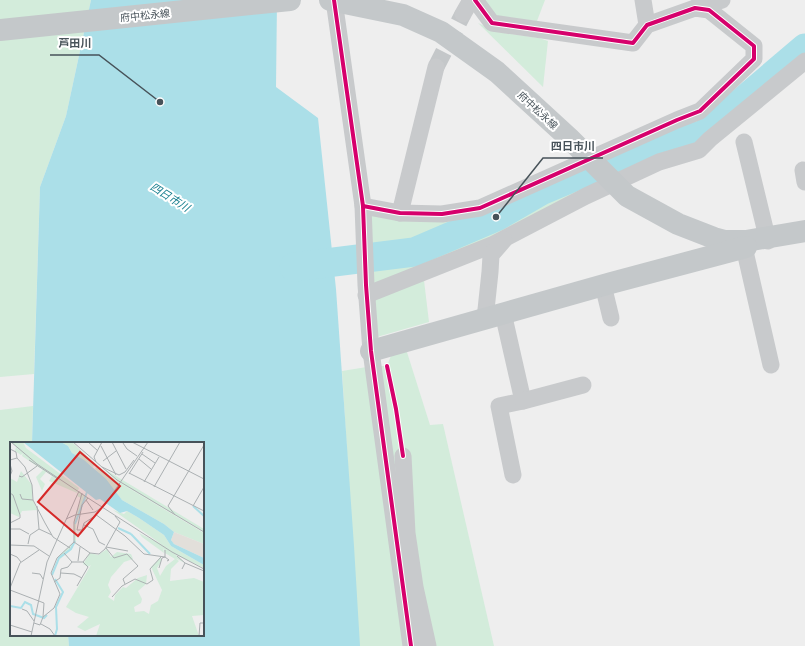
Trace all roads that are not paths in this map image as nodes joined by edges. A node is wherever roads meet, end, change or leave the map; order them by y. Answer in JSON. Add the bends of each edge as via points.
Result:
{"nodes":[{"id":1,"x":290,"y":0,"type":"edge"},
{"id":2,"x":333,"y":0,"type":"edge"},
{"id":3,"x":475,"y":0,"type":"edge"},
{"id":4,"x":643,"y":0,"type":"edge"},
{"id":5,"x":722,"y":0,"type":"edge"},
{"id":6,"x":695,"y":8,"type":"junction"},
{"id":7,"x":647,"y":25,"type":"junction"},
{"id":8,"x":0,"y":30,"type":"edge"},
{"id":9,"x":805,"y":61,"type":"edge"},
{"id":10,"x":436,"y":67,"type":"tunnel mouth"},
{"id":11,"x":744,"y":142,"type":"dead end"},
{"id":12,"x":612,"y":181,"type":"junction"},
{"id":13,"x":363,"y":206,"type":"junction"},
{"id":14,"x":400,"y":213,"type":"junction"},
{"id":15,"x":805,"y":231,"type":"edge"},
{"id":16,"x":505,"y":238,"type":"junction"},
{"id":17,"x":767,"y":239,"type":"junction"},
{"id":18,"x":744,"y":247,"type":"junction"},
{"id":19,"x":603,"y":285,"type":"junction"},
{"id":20,"x":366,"y":290,"type":"junction"},
{"id":21,"x":494,"y":316,"type":"junction"},
{"id":22,"x":611,"y":318,"type":"dead end"},
{"id":23,"x":371,"y":351,"type":"junction"},
{"id":24,"x":771,"y":365,"type":"dead end"},
{"id":25,"x":582,"y":386,"type":"dead end"},
{"id":26,"x":523,"y":401,"type":"junction"},
{"id":27,"x":403,"y":456,"type":"dead end"},
{"id":28,"x":513,"y":475,"type":"dead end"},
{"id":29,"x":409,"y":587,"type":"junction"},
{"id":30,"x":411,"y":646,"type":"edge"},
{"id":31,"x":428,"y":646,"type":"edge"}],
"edges":[{"from":1,"to":8,"type":"main road","name":"府中松永線"},
{"from":2,"to":12,"type":"main road","name":"府中松永線","via":[[403,15],[441,32],[497,72]]},
{"from":2,"to":13,"type":"street"},
{"from":3,"to":7,"type":"street","via":[[492,22],[604,40],[633,43]]},
{"from":4,"to":7,"type":"street"},
{"from":5,"to":6,"type":"street"},
{"from":6,"to":7,"type":"street"},
{"from":6,"to":14,"type":"street","via":[[709,10],[754,46],[754,59],[700,111],[480,208],[442,214]]},
{"from":9,"to":12,"type":"street","via":[[699,150],[659,162]]},
{"from":10,"to":14,"type":"street"},
{"from":11,"to":17,"type":"street"},
{"from":12,"to":16,"type":"street"},
{"from":12,"to":17,"type":"main road","name":"府中松永線","via":[[627,196],[678,224],[714,238],[726,241]]},
{"from":13,"to":14,"type":"street"},
{"from":13,"to":20,"type":"street"},
{"from":15,"to":17,"type":"main road","name":"府中松永線"},
{"from":16,"to":20,"type":"street","via":[[492,245]]},
{"from":16,"to":21,"type":"street","via":[[491,256]]},
{"from":17,"to":18,"type":"main road","name":"府中松永線"},
{"from":18,"to":19,"type":"main road","name":"府中松永線"},
{"from":18,"to":24,"type":"street"},
{"from":19,"to":21,"type":"main road","name":"府中松永線"},
{"from":19,"to":22,"type":"street"},
{"from":20,"to":23,"type":"street"},
{"from":21,"to":23,"type":"main road","name":"府中松永線"},
{"from":21,"to":26,"type":"street"},
{"from":23,"to":29,"type":"street"},
{"from":25,"to":26,"type":"street"},
{"from":26,"to":28,"type":"street","via":[[499,406]]},
{"from":27,"to":29,"type":"street"},
{"from":29,"to":30,"type":"street"},
{"from":29,"to":31,"type":"street"}]}
